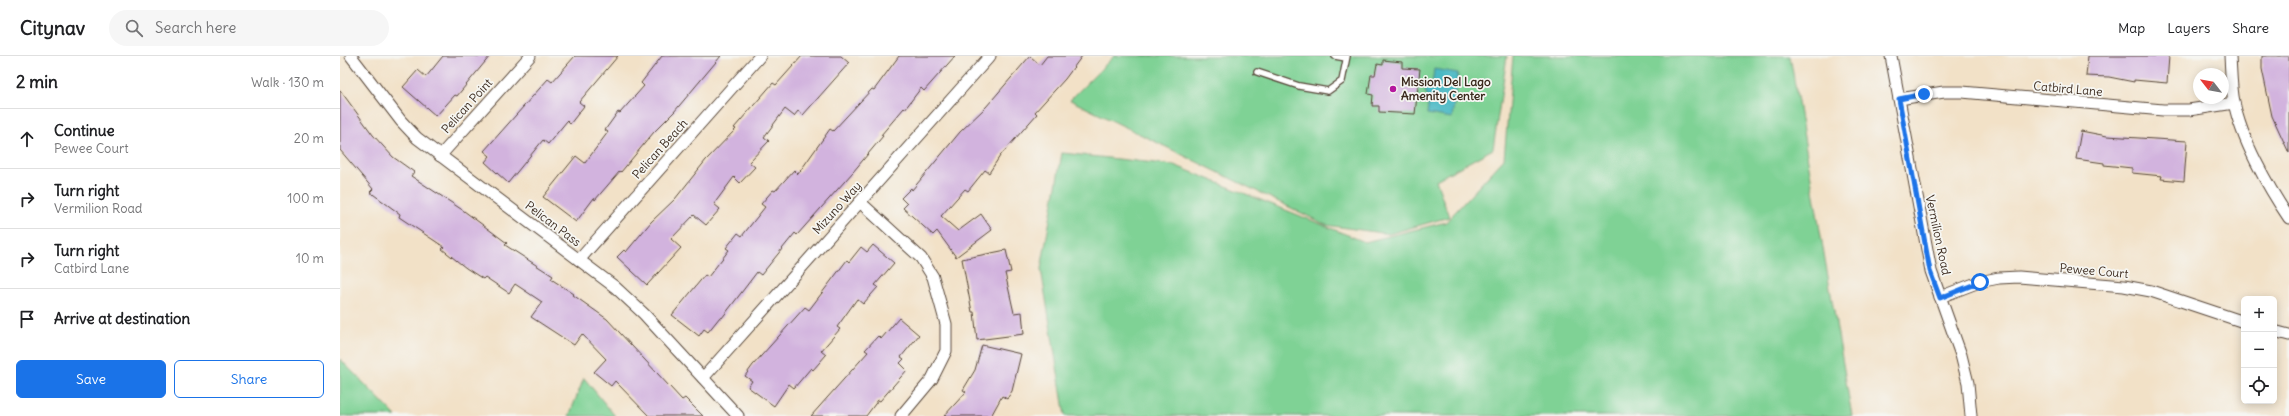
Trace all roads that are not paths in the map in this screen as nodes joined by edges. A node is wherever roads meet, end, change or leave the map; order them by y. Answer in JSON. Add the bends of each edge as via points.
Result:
{"nodes":[{"id":1,"x":352,"y":56,"type":"edge"},
{"id":2,"x":530,"y":56,"type":"edge"},
{"id":3,"x":760,"y":56,"type":"edge"},
{"id":4,"x":990,"y":56,"type":"edge"},
{"id":5,"x":1335,"y":56,"type":"edge"},
{"id":6,"x":1891,"y":56,"type":"edge"},
{"id":7,"x":2230,"y":56,"type":"edge"},
{"id":8,"x":1347,"y":57,"type":"edge"},
{"id":9,"x":1257,"y":72,"type":"dead end"},
{"id":10,"x":1899,"y":99,"type":"junction"},
{"id":11,"x":2234,"y":103,"type":"junction"},
{"id":12,"x":440,"y":156,"type":"junction"},
{"id":13,"x":860,"y":202,"type":"junction"},
{"id":14,"x":2289,"y":218,"type":"edge"},
{"id":15,"x":579,"y":260,"type":"junction"},
{"id":16,"x":1940,"y":298,"type":"junction"},
{"id":17,"x":2241,"y":321,"type":"edge"},
{"id":18,"x":2277,"y":332,"type":"edge"},
{"id":19,"x":2289,"y":335,"type":"edge"},
{"id":20,"x":703,"y":378,"type":"junction"},
{"id":21,"x":738,"y":416,"type":"edge"},
{"id":22,"x":901,"y":416,"type":"edge"},
{"id":23,"x":1971,"y":416,"type":"edge"}],
"edges":[{"from":1,"to":12,"type":"street","name":"Pelican Pass","via":[[401,121]]},
{"from":2,"to":12,"type":"street","name":"Pelican Point"},
{"from":3,"to":15,"type":"street","name":"Pelican Beach"},
{"from":4,"to":13,"type":"street","name":"Mizuno Way"},
{"from":5,"to":8,"type":"lane"},
{"from":6,"to":10,"type":"street","name":"Vermilion Road"},
{"from":7,"to":11,"type":"street"},
{"from":8,"to":9,"type":"lane","via":[[1342,81],[1328,90],[1299,86]]},
{"from":10,"to":11,"type":"street","name":"Catbird Lane","via":[[1962,92],[2163,110],[2189,110]]},
{"from":10,"to":16,"type":"street","name":"Vermilion Road","via":[[1930,271]]},
{"from":11,"to":14,"type":"street","via":[[2246,138],[2268,187]]},
{"from":12,"to":15,"type":"street","name":"Pelican Pass"},
{"from":13,"to":20,"type":"street","name":"Mizuno Way"},
{"from":13,"to":22,"type":"street","via":[[921,258],[933,277],[946,324],[946,351],[932,379]]},
{"from":15,"to":20,"type":"street","name":"Pelican Pass","via":[[615,287],[644,314]]},
{"from":16,"to":17,"type":"street","name":"Pewee Court","via":[[1980,282],[1999,278],[2027,278],[2124,286],[2151,291]]},
{"from":16,"to":23,"type":"street","name":"Vermilion Road","via":[[1961,355],[1968,383]]},
{"from":18,"to":19,"type":"street"},
{"from":20,"to":21,"type":"street","name":"Pelican Pass"}]}
